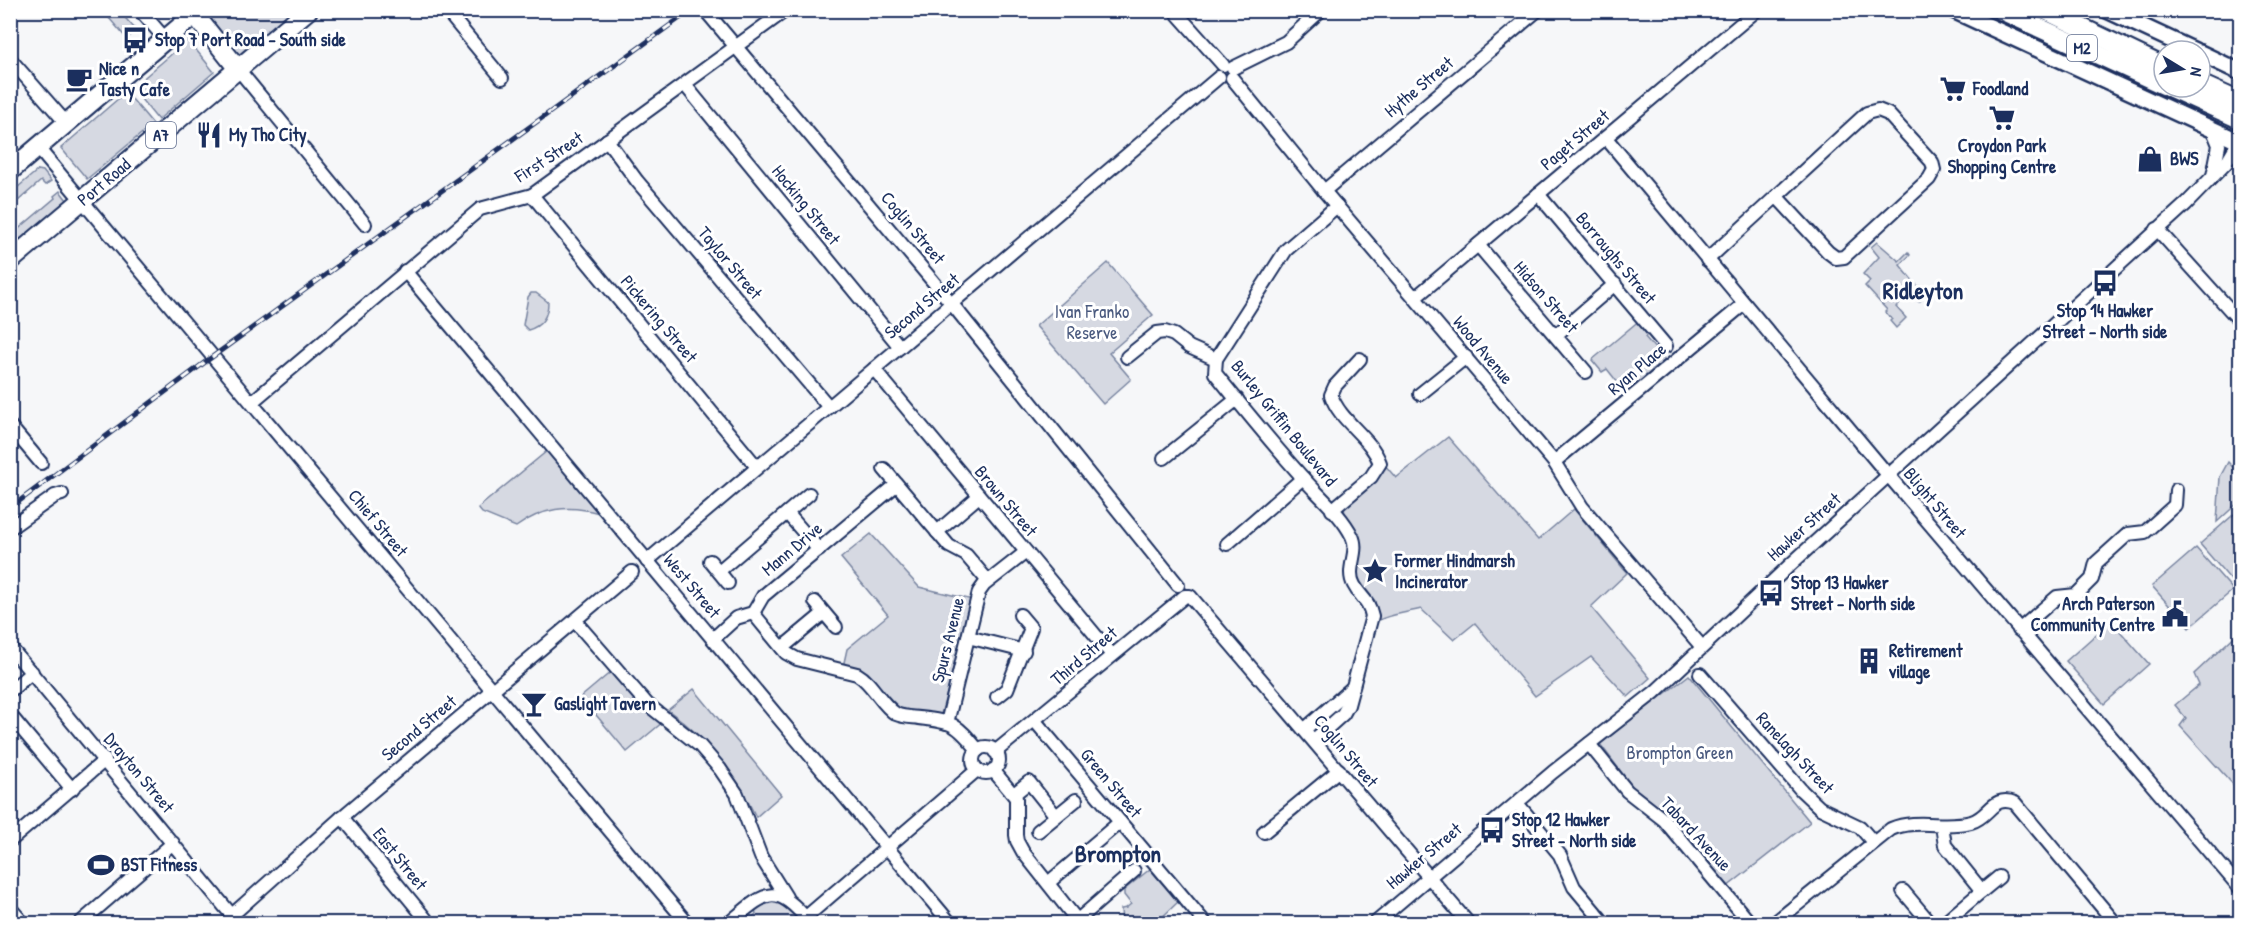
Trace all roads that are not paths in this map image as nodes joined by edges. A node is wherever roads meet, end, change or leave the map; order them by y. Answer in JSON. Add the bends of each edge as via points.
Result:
{"nodes":[{"id":1,"x":140,"y":10,"type":"edge"},
{"id":2,"x":308,"y":10,"type":"edge"},
{"id":3,"x":446,"y":10,"type":"edge"},
{"id":4,"x":705,"y":10,"type":"edge"},
{"id":5,"x":786,"y":10,"type":"edge"},
{"id":6,"x":1174,"y":10,"type":"edge"},
{"id":7,"x":1321,"y":10,"type":"edge"},
{"id":8,"x":1538,"y":10,"type":"edge"},
{"id":9,"x":1757,"y":10,"type":"edge"},
{"id":10,"x":1953,"y":10,"type":"edge"},
{"id":11,"x":2001,"y":10,"type":"edge"},
{"id":12,"x":2045,"y":10,"type":"edge"},
{"id":13,"x":2107,"y":10,"type":"edge"},
{"id":14,"x":197,"y":13,"type":"edge"},
{"id":15,"x":2169,"y":39,"type":"edge"},
{"id":16,"x":165,"y":40,"type":"junction"},
{"id":17,"x":736,"y":47,"type":"junction"},
{"id":18,"x":10,"y":59,"type":"edge"},
{"id":19,"x":2212,"y":59,"type":"edge"},
{"id":20,"x":2152,"y":61,"type":"edge"},
{"id":21,"x":238,"y":69,"type":"junction"},
{"id":22,"x":1227,"y":72,"type":"junction"},
{"id":23,"x":2241,"y":72,"type":"edge"},
{"id":24,"x":502,"y":78,"type":"dead end"},
{"id":25,"x":2152,"y":79,"type":"edge"},
{"id":26,"x":685,"y":85,"type":"junction"},
{"id":27,"x":2212,"y":89,"type":"edge"},
{"id":28,"x":2196,"y":99,"type":"edge"},
{"id":29,"x":2241,"y":102,"type":"edge"},
{"id":30,"x":2241,"y":119,"type":"edge"},
{"id":31,"x":67,"y":124,"type":"junction"},
{"id":32,"x":2212,"y":128,"type":"junction"},
{"id":33,"x":1606,"y":138,"type":"junction"},
{"id":34,"x":607,"y":140,"type":"junction"},
{"id":35,"x":2240,"y":140,"type":"edge"},
{"id":36,"x":38,"y":148,"type":"junction"},
{"id":37,"x":10,"y":171,"type":"edge"},
{"id":38,"x":2213,"y":177,"type":"junction"},
{"id":39,"x":1324,"y":191,"type":"junction"},
{"id":40,"x":1538,"y":194,"type":"junction"},
{"id":41,"x":532,"y":195,"type":"junction"},
{"id":42,"x":1777,"y":197,"type":"junction"},
{"id":43,"x":83,"y":200,"type":"junction"},
{"id":44,"x":1337,"y":206,"type":"junction"},
{"id":45,"x":365,"y":224,"type":"dead end"},
{"id":46,"x":2157,"y":229,"type":"junction"},
{"id":47,"x":1478,"y":245,"type":"junction"},
{"id":48,"x":1707,"y":260,"type":"junction"},
{"id":49,"x":10,"y":261,"type":"edge"},
{"id":50,"x":405,"y":271,"type":"junction"},
{"id":51,"x":1615,"y":284,"type":"junction"},
{"id":52,"x":1416,"y":297,"type":"junction"},
{"id":53,"x":952,"y":304,"type":"junction"},
{"id":54,"x":1744,"y":304,"type":"junction"},
{"id":55,"x":2241,"y":321,"type":"edge"},
{"id":56,"x":1556,"y":335,"type":"junction"},
{"id":57,"x":1666,"y":346,"type":"dead end"},
{"id":58,"x":900,"y":347,"type":"junction"},
{"id":59,"x":1127,"y":357,"type":"dead end"},
{"id":60,"x":1466,"y":357,"type":"junction"},
{"id":61,"x":1216,"y":359,"type":"junction"},
{"id":62,"x":1360,"y":360,"type":"dead end"},
{"id":63,"x":874,"y":369,"type":"junction"},
{"id":64,"x":1586,"y":372,"type":"dead end"},
{"id":65,"x":1420,"y":394,"type":"dead end"},
{"id":66,"x":1237,"y":399,"type":"junction"},
{"id":67,"x":252,"y":402,"type":"junction"},
{"id":68,"x":829,"y":407,"type":"junction"},
{"id":69,"x":10,"y":426,"type":"edge"},
{"id":70,"x":1164,"y":458,"type":"dead end"},
{"id":71,"x":1554,"y":462,"type":"junction"},
{"id":72,"x":41,"y":463,"type":"dead end"},
{"id":73,"x":757,"y":467,"type":"junction"},
{"id":74,"x":884,"y":469,"type":"dead end"},
{"id":75,"x":1889,"y":476,"type":"junction"},
{"id":76,"x":1303,"y":478,"type":"junction"},
{"id":77,"x":897,"y":485,"type":"junction"},
{"id":78,"x":2176,"y":490,"type":"dead end"},
{"id":79,"x":62,"y":494,"type":"dead end"},
{"id":80,"x":809,"y":494,"type":"dead end"},
{"id":81,"x":979,"y":496,"type":"junction"},
{"id":82,"x":1332,"y":510,"type":"junction"},
{"id":83,"x":787,"y":513,"type":"junction"},
{"id":84,"x":10,"y":528,"type":"edge"},
{"id":85,"x":937,"y":532,"type":"junction"},
{"id":86,"x":1227,"y":544,"type":"dead end"},
{"id":87,"x":819,"y":550,"type":"junction"},
{"id":88,"x":1026,"y":552,"type":"junction"},
{"id":89,"x":647,"y":561,"type":"junction"},
{"id":90,"x":710,"y":561,"type":"dead end"},
{"id":91,"x":632,"y":572,"type":"dead end"},
{"id":92,"x":719,"y":572,"type":"junction"},
{"id":93,"x":988,"y":581,"type":"junction"},
{"id":94,"x":728,"y":583,"type":"dead end"},
{"id":95,"x":1178,"y":585,"type":"dead end"},
{"id":96,"x":815,"y":602,"type":"dead end"},
{"id":97,"x":1196,"y":602,"type":"joint"},
{"id":98,"x":753,"y":613,"type":"junction"},
{"id":99,"x":824,"y":613,"type":"junction"},
{"id":100,"x":1020,"y":615,"type":"dead end"},
{"id":101,"x":574,"y":621,"type":"junction"},
{"id":102,"x":836,"y":627,"type":"dead end"},
{"id":103,"x":2019,"y":630,"type":"junction"},
{"id":104,"x":968,"y":637,"type":"junction"},
{"id":105,"x":712,"y":639,"type":"junction"},
{"id":106,"x":10,"y":647,"type":"edge"},
{"id":107,"x":1702,"y":647,"type":"junction"},
{"id":108,"x":782,"y":648,"type":"junction"},
{"id":109,"x":1024,"y":651,"type":"junction"},
{"id":110,"x":1112,"y":655,"type":"junction"},
{"id":111,"x":32,"y":672,"type":"junction"},
{"id":112,"x":1700,"y":674,"type":"dead end"},
{"id":113,"x":1353,"y":686,"type":"junction"},
{"id":114,"x":493,"y":689,"type":"junction"},
{"id":115,"x":10,"y":691,"type":"edge"},
{"id":116,"x":997,"y":697,"type":"dead end"},
{"id":117,"x":10,"y":715,"type":"edge"},
{"id":118,"x":1035,"y":721,"type":"junction"},
{"id":119,"x":947,"y":723,"type":"junction"},
{"id":120,"x":1305,"y":729,"type":"junction"},
{"id":121,"x":1314,"y":740,"type":"junction"},
{"id":122,"x":1589,"y":744,"type":"junction"},
{"id":123,"x":978,"y":750,"type":"junction"},
{"id":124,"x":996,"y":752,"type":"junction"},
{"id":125,"x":105,"y":760,"type":"junction"},
{"id":126,"x":977,"y":770,"type":"junction"},
{"id":127,"x":993,"y":770,"type":"junction"},
{"id":128,"x":1339,"y":770,"type":"junction"},
{"id":129,"x":72,"y":789,"type":"junction"},
{"id":130,"x":1014,"y":794,"type":"junction"},
{"id":131,"x":1076,"y":800,"type":"dead end"},
{"id":132,"x":1517,"y":802,"type":"junction"},
{"id":133,"x":1056,"y":816,"type":"junction"},
{"id":134,"x":342,"y":817,"type":"junction"},
{"id":135,"x":1120,"y":822,"type":"junction"},
{"id":136,"x":1942,"y":825,"type":"junction"},
{"id":137,"x":1038,"y":831,"type":"dead end"},
{"id":138,"x":1264,"y":832,"type":"dead end"},
{"id":139,"x":10,"y":840,"type":"edge"},
{"id":140,"x":1873,"y":842,"type":"junction"},
{"id":141,"x":173,"y":843,"type":"junction"},
{"id":142,"x":886,"y":847,"type":"junction"},
{"id":143,"x":1134,"y":871,"type":"dead end"},
{"id":144,"x":1429,"y":877,"type":"junction"},
{"id":145,"x":2000,"y":877,"type":"dead end"},
{"id":146,"x":775,"y":878,"type":"junction"},
{"id":147,"x":1048,"y":883,"type":"junction"},
{"id":148,"x":2241,"y":888,"type":"edge"},
{"id":149,"x":1903,"y":891,"type":"dead end"},
{"id":150,"x":1982,"y":891,"type":"junction"},
{"id":151,"x":766,"y":896,"type":"junction"},
{"id":152,"x":786,"y":897,"type":"junction"},
{"id":153,"x":10,"y":908,"type":"edge"},
{"id":154,"x":235,"y":919,"type":"edge"},
{"id":155,"x":808,"y":920,"type":"edge"},
{"id":156,"x":1079,"y":921,"type":"edge"},
{"id":157,"x":2114,"y":923,"type":"edge"},
{"id":158,"x":24,"y":924,"type":"edge"},
{"id":159,"x":80,"y":924,"type":"edge"},
{"id":160,"x":430,"y":924,"type":"edge"},
{"id":161,"x":688,"y":924,"type":"edge"},
{"id":162,"x":728,"y":924,"type":"edge"},
{"id":163,"x":951,"y":924,"type":"edge"},
{"id":164,"x":1206,"y":924,"type":"edge"},
{"id":165,"x":1374,"y":924,"type":"edge"},
{"id":166,"x":1469,"y":924,"type":"edge"},
{"id":167,"x":1605,"y":924,"type":"edge"},
{"id":168,"x":1751,"y":924,"type":"edge"},
{"id":169,"x":1773,"y":924,"type":"edge"},
{"id":170,"x":1931,"y":924,"type":"edge"},
{"id":171,"x":1942,"y":924,"type":"edge"}],
"edges":[{"from":1,"to":16,"type":"street"},
{"from":2,"to":21,"type":"highway","name":"Port Road","number":"A7"},
{"from":3,"to":24,"type":"street"},
{"from":4,"to":17,"type":"street","name":"Coglin Street"},
{"from":5,"to":17,"type":"street","name":"First Street"},
{"from":6,"to":22,"type":"street","name":"Wood Avenue"},
{"from":7,"to":22,"type":"street","name":"Second Street","via":[[1286,42]]},
{"from":8,"to":39,"type":"street","name":"Hythe Street"},
{"from":9,"to":33,"type":"street","name":"Paget Street"},
{"from":10,"to":32,"type":"main road"},
{"from":11,"to":25,"type":"highway","number":"M2"},
{"from":12,"to":20,"type":"highway","number":"M2"},
{"from":13,"to":15,"type":"main road"},
{"from":14,"to":16,"type":"highway"},
{"from":14,"to":21,"type":"highway"},
{"from":16,"to":31,"type":"highway"},
{"from":17,"to":26,"type":"street","name":"First Street"},
{"from":17,"to":53,"type":"street","name":"Coglin Street"},
{"from":18,"to":31,"type":"street"},
{"from":19,"to":23,"type":"main road"},
{"from":21,"to":43,"type":"highway","name":"Port Road","number":"A7"},
{"from":21,"to":45,"type":"street"},
{"from":22,"to":39,"type":"street","name":"Wood Avenue"},
{"from":22,"to":53,"type":"street","name":"Second Street"},
{"from":26,"to":34,"type":"street","name":"First Street"},
{"from":26,"to":58,"type":"street","name":"Hocking Street"},
{"from":27,"to":29,"type":"highway"},
{"from":28,"to":30,"type":"highway"},
{"from":31,"to":36,"type":"highway"},
{"from":32,"to":35,"type":"main road"},
{"from":32,"to":38,"type":"street","via":[[2218,145]]},
{"from":33,"to":40,"type":"street","name":"Paget Street"},
{"from":33,"to":48,"type":"street","name":"Blight Street"},
{"from":34,"to":41,"type":"street","name":"First Street"},
{"from":34,"to":68,"type":"street","name":"Taylor Street","via":[[637,181]]},
{"from":35,"to":38,"type":"street","name":"Hawker Street"},
{"from":36,"to":37,"type":"highway"},
{"from":36,"to":43,"type":"street","name":"Chief Street"},
{"from":38,"to":46,"type":"street","name":"Hawker Street"},
{"from":39,"to":44,"type":"street","name":"Wood Avenue"},
{"from":40,"to":47,"type":"street","name":"Paget Street"},
{"from":40,"to":51,"type":"street","name":"Borroughs Street"},
{"from":41,"to":50,"type":"street","name":"First Street","via":[[480,209]]},
{"from":41,"to":73,"type":"street","name":"Pickering Street"},
{"from":42,"to":42,"type":"street","via":[[1867,113],[1878,110],[1888,114],[1932,162],[1934,170],[1929,179],[1844,256],[1836,258]]},
{"from":42,"to":48,"type":"street"},
{"from":43,"to":49,"type":"highway","name":"Port Road","number":"A7"},
{"from":43,"to":67,"type":"street","name":"Chief Street"},
{"from":44,"to":52,"type":"street","name":"Wood Avenue"},
{"from":44,"to":61,"type":"street","name":"Burley Griffin Boulevard","via":[[1286,250]]},
{"from":46,"to":55,"type":"street"},
{"from":46,"to":75,"type":"street","name":"Hawker Street"},
{"from":47,"to":52,"type":"street","name":"Paget Street"},
{"from":47,"to":56,"type":"street","name":"Hidson Street"},
{"from":48,"to":54,"type":"street","name":"Blight Street"},
{"from":50,"to":67,"type":"street","name":"First Street"},
{"from":50,"to":89,"type":"street","name":"West Street"},
{"from":51,"to":56,"type":"street"},
{"from":51,"to":57,"type":"street","name":"Borroughs Street"},
{"from":52,"to":60,"type":"street","name":"Wood Avenue"},
{"from":53,"to":58,"type":"street","name":"Second Street"},
{"from":53,"to":95,"type":"street","name":"Coglin Street"},
{"from":54,"to":71,"type":"street","name":"Ryan Place"},
{"from":54,"to":75,"type":"street","name":"Blight Street"},
{"from":56,"to":64,"type":"street","name":"Hidson Street"},
{"from":58,"to":63,"type":"street","name":"Second Street"},
{"from":59,"to":61,"type":"street","via":[[1157,333],[1165,332]]},
{"from":60,"to":65,"type":"street"},
{"from":60,"to":71,"type":"street","name":"Wood Avenue"},
{"from":61,"to":66,"type":"street","name":"Burley Griffin Boulevard","via":[[1215,373]]},
{"from":62,"to":82,"type":"street","via":[[1331,395],[1335,406],[1376,452],[1380,463],[1371,477]]},
{"from":63,"to":68,"type":"street","name":"Second Street"},
{"from":63,"to":81,"type":"street","name":"Brown Street"},
{"from":66,"to":70,"type":"street"},
{"from":66,"to":76,"type":"street","name":"Burley Griffin Boulevard"},
{"from":67,"to":114,"type":"street","name":"Chief Street"},
{"from":68,"to":73,"type":"street","name":"Second Street"},
{"from":69,"to":72,"type":"street"},
{"from":71,"to":107,"type":"street","name":"Wood Avenue","via":[[1582,507]]},
{"from":73,"to":89,"type":"street","name":"Second Street"},
{"from":74,"to":77,"type":"street"},
{"from":75,"to":103,"type":"street","name":"Blight Street"},
{"from":75,"to":107,"type":"street","name":"Hawker Street"},
{"from":76,"to":82,"type":"street","name":"Burley Griffin Boulevard"},
{"from":76,"to":86,"type":"street"},
{"from":77,"to":85,"type":"street"},
{"from":77,"to":87,"type":"street","name":"Mann Drive"},
{"from":78,"to":103,"type":"street","via":[[2175,505],[2145,532],[2128,534],[2096,563],[2092,579],[2076,595],[2057,597]]},
{"from":79,"to":84,"type":"street"},
{"from":80,"to":83,"type":"street"},
{"from":81,"to":85,"type":"street"},
{"from":81,"to":88,"type":"street","name":"Brown Street"},
{"from":82,"to":113,"type":"street","name":"Burley Griffin Boulevard","via":[[1352,535],[1355,546],[1350,572],[1372,616]]},
{"from":83,"to":87,"type":"street"},
{"from":83,"to":92,"type":"street"},
{"from":85,"to":93,"type":"street","via":[[949,546],[966,555]]},
{"from":87,"to":98,"type":"street","name":"Mann Drive","via":[[764,596]]},
{"from":88,"to":93,"type":"street","name":"Spurs Avenue"},
{"from":88,"to":110,"type":"street","name":"Brown Street"},
{"from":89,"to":105,"type":"street","name":"West Street"},
{"from":90,"to":92,"type":"street"},
{"from":91,"to":101,"type":"street","name":"Second Street"},
{"from":92,"to":94,"type":"street"},
{"from":93,"to":104,"type":"street","name":"Spurs Avenue","via":[[978,592]]},
{"from":96,"to":99,"type":"street"},
{"from":97,"to":110,"type":"street","name":"Third Street","via":[[1185,596]]},
{"from":97,"to":120,"type":"street","name":"Coglin Street"},
{"from":98,"to":105,"type":"street","name":"Mann Drive","via":[[736,618]]},
{"from":98,"to":108,"type":"street"},
{"from":99,"to":102,"type":"street"},
{"from":99,"to":108,"type":"street"},
{"from":100,"to":109,"type":"street","via":[[1031,628]]},
{"from":101,"to":114,"type":"street","name":"Second Street"},
{"from":101,"to":146,"type":"street","via":[[647,704],[700,746],[720,769],[737,794],[761,857]]},
{"from":103,"to":148,"type":"street","name":"Blight Street"},
{"from":104,"to":109,"type":"street"},
{"from":104,"to":119,"type":"street","name":"Spurs Avenue"},
{"from":105,"to":142,"type":"street","name":"West Street"},
{"from":106,"to":111,"type":"street","name":"Drayton Street"},
{"from":107,"to":122,"type":"street","name":"Hawker Street","via":[[1655,692]]},
{"from":108,"to":119,"type":"street","via":[[797,659],[865,679],[894,713]]},
{"from":109,"to":116,"type":"street","via":[[1006,689]]},
{"from":110,"to":118,"type":"street","name":"Third Street"},
{"from":111,"to":115,"type":"street"},
{"from":111,"to":125,"type":"street","name":"Drayton Street"},
{"from":112,"to":140,"type":"street","name":"Ranelagh Street","via":[[1802,791],[1820,808],[1860,827]]},
{"from":113,"to":120,"type":"street"},
{"from":113,"to":121,"type":"street","name":"Burley Griffin Boulevard","via":[[1344,714]]},
{"from":114,"to":134,"type":"street","name":"Second Street"},
{"from":114,"to":161,"type":"street","name":"Chief Street"},
{"from":117,"to":129,"type":"street"},
{"from":118,"to":124,"type":"street","name":"Third Street"},
{"from":118,"to":135,"type":"street","name":"Green Street"},
{"from":119,"to":123,"type":"street","via":[[957,726]]},
{"from":120,"to":121,"type":"street","name":"Coglin Street"},
{"from":121,"to":128,"type":"street","name":"Coglin Street"},
{"from":122,"to":132,"type":"street","name":"Hawker Street"},
{"from":122,"to":168,"type":"street","name":"Tabard Avenue","via":[[1628,791],[1664,820]]},
{"from":123,"to":124,"type":"street","via":[[987,747]]},
{"from":123,"to":126,"type":"street","via":[[973,759]]},
{"from":124,"to":127,"type":"street","via":[[998,763]]},
{"from":125,"to":129,"type":"street"},
{"from":125,"to":141,"type":"street","name":"Drayton Street"},
{"from":126,"to":127,"type":"street"},
{"from":126,"to":142,"type":"street"},
{"from":127,"to":130,"type":"street"},
{"from":128,"to":138,"type":"street"},
{"from":128,"to":144,"type":"street","name":"Coglin Street"},
{"from":129,"to":139,"type":"street"},
{"from":130,"to":133,"type":"street","via":[[1029,782]]},
{"from":130,"to":147,"type":"street","via":[[1017,842]]},
{"from":131,"to":133,"type":"street"},
{"from":132,"to":144,"type":"street","name":"Hawker Street"},
{"from":132,"to":167,"type":"street","via":[[1560,855],[1574,887]]},
{"from":133,"to":137,"type":"street"},
{"from":134,"to":154,"type":"street","name":"Second Street"},
{"from":134,"to":160,"type":"street","name":"East Street"},
{"from":135,"to":147,"type":"street"},
{"from":135,"to":164,"type":"street","name":"Green Street"},
{"from":136,"to":140,"type":"street","via":[[1905,823]]},
{"from":136,"to":150,"type":"street","via":[[1945,845]]},
{"from":136,"to":157,"type":"street","via":[[1974,821],[2000,801],[2015,803]]},
{"from":140,"to":169,"type":"street"},
{"from":141,"to":154,"type":"street","name":"Drayton Street"},
{"from":141,"to":159,"type":"street"},
{"from":142,"to":155,"type":"street"},
{"from":142,"to":163,"type":"street","name":"West Street"},
{"from":143,"to":156,"type":"street"},
{"from":144,"to":165,"type":"street","name":"Hawker Street"},
{"from":144,"to":166,"type":"street","name":"Coglin Street"},
{"from":145,"to":150,"type":"street"},
{"from":146,"to":151,"type":"street"},
{"from":146,"to":152,"type":"street"},
{"from":147,"to":156,"type":"street"},
{"from":149,"to":170,"type":"street"},
{"from":150,"to":171,"type":"street"},
{"from":151,"to":152,"type":"street"},
{"from":151,"to":162,"type":"street"},
{"from":152,"to":155,"type":"street"},
{"from":153,"to":158,"type":"street"}]}
